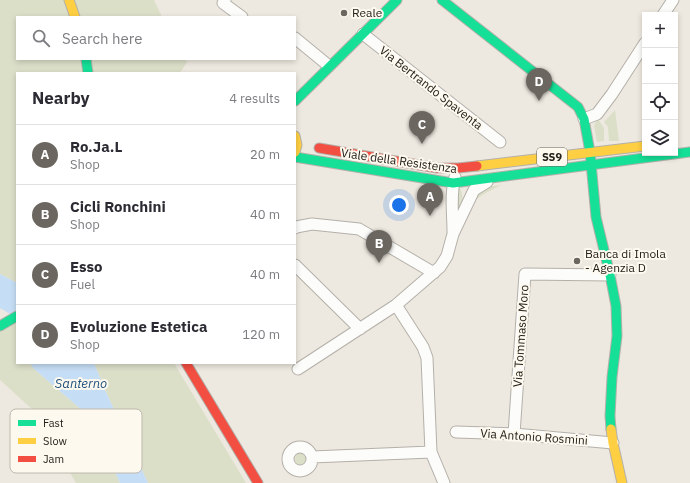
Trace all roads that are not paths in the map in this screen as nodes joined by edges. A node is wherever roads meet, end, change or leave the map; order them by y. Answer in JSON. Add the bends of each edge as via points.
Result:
{"nodes":[{"id":1,"x":69,"y":0,"type":"edge"},
{"id":2,"x":225,"y":0,"type":"edge"},
{"id":3,"x":397,"y":0,"type":"edge"},
{"id":4,"x":442,"y":0,"type":"edge"},
{"id":5,"x":673,"y":0,"type":"edge"},
{"id":6,"x":665,"y":12,"type":"edge"},
{"id":7,"x":75,"y":16,"type":"edge"},
{"id":8,"x":241,"y":16,"type":"edge"},
{"id":9,"x":362,"y":34,"type":"junction"},
{"id":10,"x":296,"y":39,"type":"edge"},
{"id":11,"x":642,"y":48,"type":"edge"},
{"id":12,"x":86,"y":60,"type":"edge"},
{"id":13,"x":329,"y":66,"type":"junction"},
{"id":14,"x":88,"y":72,"type":"edge"},
{"id":15,"x":298,"y":97,"type":"edge"},
{"id":16,"x":584,"y":119,"type":"junction"},
{"id":17,"x":500,"y":142,"type":"dead end"},
{"id":18,"x":301,"y":145,"type":"edge"},
{"id":19,"x":642,"y":146,"type":"edge"},
{"id":20,"x":590,"y":152,"type":"junction"},
{"id":21,"x":690,"y":152,"type":"edge"},
{"id":22,"x":296,"y":157,"type":"edge"},
{"id":23,"x":591,"y":165,"type":"junction"},
{"id":24,"x":458,"y":168,"type":"junction"},
{"id":25,"x":499,"y":177,"type":"junction"},
{"id":26,"x":458,"y":182,"type":"junction"},
{"id":27,"x":464,"y":212,"type":"junction"},
{"id":28,"x":296,"y":228,"type":"edge"},
{"id":29,"x":453,"y":234,"type":"junction"},
{"id":30,"x":296,"y":266,"type":"edge"},
{"id":31,"x":434,"y":272,"type":"junction"},
{"id":32,"x":610,"y":275,"type":"junction"},
{"id":33,"x":396,"y":305,"type":"junction"},
{"id":34,"x":16,"y":317,"type":"edge"},
{"id":35,"x":0,"y":326,"type":"edge"},
{"id":36,"x":360,"y":329,"type":"junction"},
{"id":37,"x":187,"y":364,"type":"edge"},
{"id":38,"x":298,"y":370,"type":"dead end"},
{"id":39,"x":456,"y":432,"type":"dead end"},
{"id":40,"x":514,"y":434,"type":"junction"},
{"id":41,"x":613,"y":443,"type":"junction"},
{"id":42,"x":431,"y":452,"type":"junction"},
{"id":43,"x":312,"y":457,"type":"dead end"},
{"id":44,"x":258,"y":483,"type":"edge"},
{"id":45,"x":444,"y":483,"type":"edge"},
{"id":46,"x":622,"y":483,"type":"edge"}],
"edges":[{"from":1,"to":7,"type":"street"},
{"from":2,"to":8,"type":"street","via":[[223,3]]},
{"from":3,"to":9,"type":"street"},
{"from":4,"to":16,"type":"street","via":[[578,107]]},
{"from":5,"to":6,"type":"street"},
{"from":9,"to":13,"type":"street"},
{"from":9,"to":17,"type":"street","name":"Via Bertrando Spaventa"},
{"from":10,"to":13,"type":"street"},
{"from":11,"to":16,"type":"street","via":[[597,114]]},
{"from":12,"to":14,"type":"street"},
{"from":13,"to":15,"type":"street"},
{"from":16,"to":20,"type":"street"},
{"from":18,"to":24,"type":"street","name":"Viale della Resistenza","number":"SS9","via":[[437,168]]},
{"from":19,"to":20,"type":"street","name":"Viale della Resistenza","number":"SS9"},
{"from":20,"to":23,"type":"street"},
{"from":20,"to":24,"type":"street","name":"Viale della Resistenza","number":"SS9"},
{"from":21,"to":23,"type":"street","name":"Viale della Resistenza","number":"SS9"},
{"from":22,"to":26,"type":"street","name":"Viale della Resistenza","number":"SS9"},
{"from":23,"to":25,"type":"street","name":"Viale della Resistenza","number":"SS9"},
{"from":23,"to":32,"type":"street","via":[[596,217]]},
{"from":24,"to":26,"type":"street"},
{"from":25,"to":26,"type":"street","name":"Viale della Resistenza","number":"SS9"},
{"from":25,"to":27,"type":"street","via":[[474,190]]},
{"from":26,"to":27,"type":"street","via":[[465,190]]},
{"from":26,"to":29,"type":"street"},
{"from":27,"to":29,"type":"street"},
{"from":28,"to":31,"type":"street","via":[[312,224],[359,229]]},
{"from":29,"to":31,"type":"street","via":[[447,256]]},
{"from":30,"to":36,"type":"street"},
{"from":31,"to":33,"type":"street"},
{"from":32,"to":40,"type":"street","name":"Via Tommaso Moro","via":[[525,274]]},
{"from":32,"to":41,"type":"street","via":[[616,306],[610,416]]},
{"from":33,"to":36,"type":"street"},
{"from":33,"to":42,"type":"street","via":[[423,347],[427,358]]},
{"from":34,"to":35,"type":"street"},
{"from":36,"to":38,"type":"street"},
{"from":37,"to":44,"type":"street"},
{"from":39,"to":40,"type":"street","name":"Via Antonio Rosmini"},
{"from":40,"to":41,"type":"street","name":"Via Antonio Rosmini"},
{"from":41,"to":46,"type":"street"},
{"from":42,"to":43,"type":"street"},
{"from":42,"to":45,"type":"street"}]}
